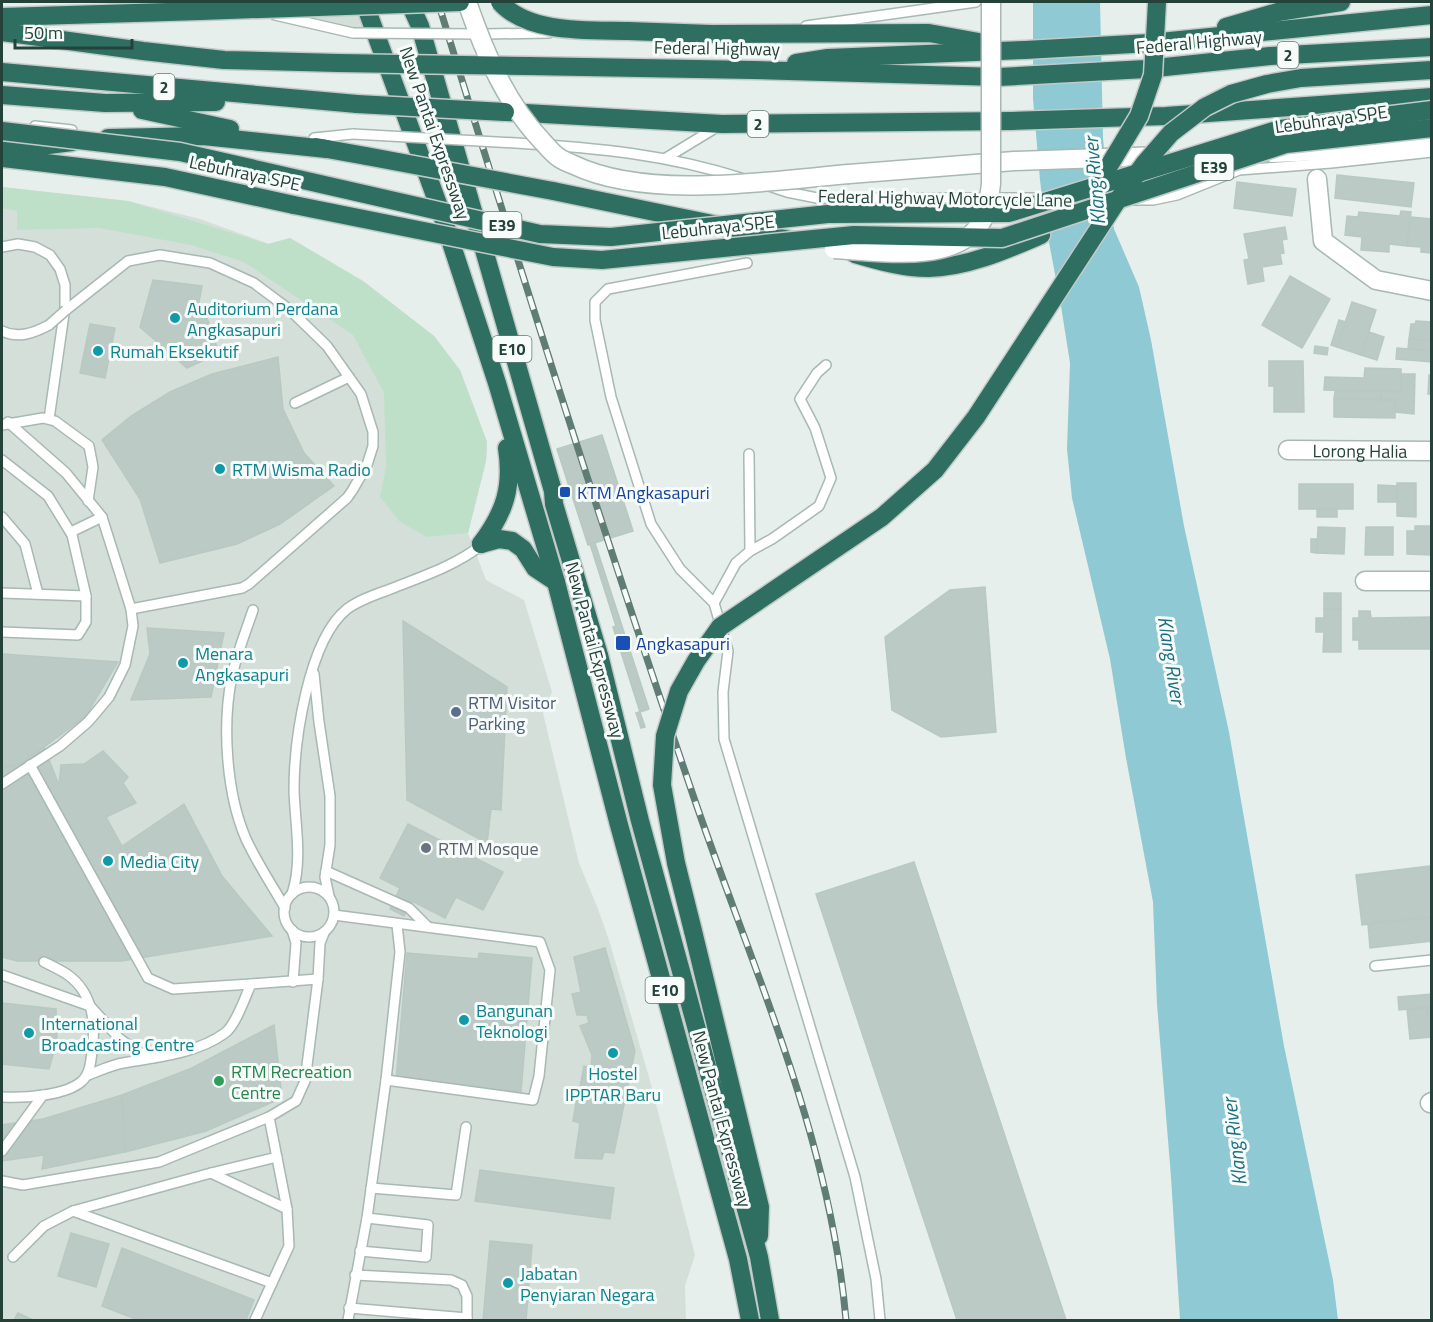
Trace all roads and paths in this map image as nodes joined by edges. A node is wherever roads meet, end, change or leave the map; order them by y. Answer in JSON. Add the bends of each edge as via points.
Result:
{"nodes":[{"id":1,"x":364,"y":2,"type":"edge"},
{"id":2,"x":409,"y":2,"type":"edge"},
{"id":3,"x":460,"y":2,"type":"edge"},
{"id":4,"x":467,"y":2,"type":"edge"},
{"id":5,"x":501,"y":2,"type":"edge"},
{"id":6,"x":971,"y":2,"type":"edge"},
{"id":7,"x":976,"y":2,"type":"edge"},
{"id":8,"x":991,"y":2,"type":"edge"},
{"id":9,"x":1157,"y":2,"type":"edge"},
{"id":10,"x":1341,"y":2,"type":"edge"},
{"id":11,"x":197,"y":6,"type":"edge"},
{"id":12,"x":1431,"y":15,"type":"edge"},
{"id":13,"x":2,"y":17,"type":"edge"},
{"id":14,"x":2,"y":32,"type":"edge"},
{"id":15,"x":1184,"y":39,"type":"junction"},
{"id":16,"x":1431,"y":47,"type":"edge"},
{"id":17,"x":1024,"y":50,"type":"junction"},
{"id":18,"x":752,"y":69,"type":"junction"},
{"id":19,"x":1431,"y":70,"type":"edge"},
{"id":20,"x":2,"y":72,"type":"edge"},
{"id":21,"x":2,"y":95,"type":"edge"},
{"id":22,"x":1431,"y":97,"type":"edge"},
{"id":23,"x":326,"y":102,"type":"junction"},
{"id":24,"x":105,"y":103,"type":"junction"},
{"id":25,"x":1292,"y":107,"type":"junction"},
{"id":26,"x":1431,"y":110,"type":"edge"},
{"id":27,"x":2,"y":123,"type":"edge"},
{"id":28,"x":722,"y":124,"type":"junction"},
{"id":29,"x":1431,"y":126,"type":"edge"},
{"id":30,"x":72,"y":130,"type":"dead end"},
{"id":31,"x":2,"y":131,"type":"edge"},
{"id":32,"x":1431,"y":140,"type":"edge"},
{"id":33,"x":321,"y":144,"type":"junction"},
{"id":34,"x":2,"y":151,"type":"edge"},
{"id":35,"x":1431,"y":152,"type":"edge"},
{"id":36,"x":2,"y":157,"type":"edge"},
{"id":37,"x":666,"y":158,"type":"junction"},
{"id":38,"x":1317,"y":179,"type":"dead end"},
{"id":39,"x":2,"y":247,"type":"edge"},
{"id":40,"x":834,"y":249,"type":"junction"},
{"id":41,"x":747,"y":263,"type":"dead end"},
{"id":42,"x":1431,"y":291,"type":"edge"},
{"id":43,"x":2,"y":331,"type":"edge"},
{"id":44,"x":826,"y":365,"type":"dead end"},
{"id":45,"x":349,"y":377,"type":"junction"},
{"id":46,"x":497,"y":383,"type":"junction"},
{"id":47,"x":295,"y":403,"type":"dead end"},
{"id":48,"x":49,"y":419,"type":"junction"},
{"id":49,"x":5,"y":424,"type":"edge"},
{"id":50,"x":1288,"y":450,"type":"dead end"},
{"id":51,"x":1431,"y":451,"type":"edge"},
{"id":52,"x":749,"y":454,"type":"dead end"},
{"id":53,"x":2,"y":459,"type":"edge"},
{"id":54,"x":88,"y":501,"type":"junction"},
{"id":55,"x":2,"y":517,"type":"edge"},
{"id":56,"x":102,"y":518,"type":"junction"},
{"id":57,"x":71,"y":532,"type":"junction"},
{"id":58,"x":481,"y":544,"type":"junction"},
{"id":59,"x":750,"y":551,"type":"junction"},
{"id":60,"x":1365,"y":581,"type":"dead end"},
{"id":61,"x":1431,"y":581,"type":"edge"},
{"id":62,"x":556,"y":582,"type":"junction"},
{"id":63,"x":2,"y":593,"type":"edge"},
{"id":64,"x":38,"y":594,"type":"junction"},
{"id":65,"x":86,"y":596,"type":"junction"},
{"id":66,"x":714,"y":603,"type":"junction"},
{"id":67,"x":132,"y":609,"type":"junction"},
{"id":68,"x":253,"y":610,"type":"dead end"},
{"id":69,"x":2,"y":632,"type":"edge"},
{"id":70,"x":314,"y":669,"type":"junction"},
{"id":71,"x":30,"y":765,"type":"junction"},
{"id":72,"x":2,"y":784,"type":"edge"},
{"id":73,"x":326,"y":871,"type":"junction"},
{"id":74,"x":292,"y":894,"type":"junction"},
{"id":75,"x":328,"y":896,"type":"junction"},
{"id":76,"x":285,"y":908,"type":"junction"},
{"id":77,"x":334,"y":915,"type":"junction"},
{"id":78,"x":398,"y":925,"type":"junction"},
{"id":79,"x":428,"y":927,"type":"junction"},
{"id":80,"x":292,"y":930,"type":"junction"},
{"id":81,"x":324,"y":933,"type":"junction"},
{"id":82,"x":1431,"y":960,"type":"edge"},
{"id":83,"x":44,"y":962,"type":"dead end"},
{"id":84,"x":1375,"y":966,"type":"dead end"},
{"id":85,"x":2,"y":975,"type":"edge"},
{"id":86,"x":318,"y":979,"type":"junction"},
{"id":87,"x":293,"y":981,"type":"junction"},
{"id":88,"x":251,"y":984,"type":"junction"},
{"id":89,"x":90,"y":1006,"type":"junction"},
{"id":90,"x":156,"y":1059,"type":"junction"},
{"id":91,"x":88,"y":1075,"type":"junction"},
{"id":92,"x":386,"y":1080,"type":"junction"},
{"id":93,"x":43,"y":1095,"type":"junction"},
{"id":94,"x":2,"y":1097,"type":"edge"},
{"id":95,"x":269,"y":1117,"type":"junction"},
{"id":96,"x":466,"y":1127,"type":"dead end"},
{"id":97,"x":2,"y":1151,"type":"edge"},
{"id":98,"x":277,"y":1157,"type":"junction"},
{"id":99,"x":211,"y":1173,"type":"junction"},
{"id":100,"x":2,"y":1181,"type":"edge"},
{"id":101,"x":371,"y":1188,"type":"junction"},
{"id":102,"x":287,"y":1209,"type":"junction"},
{"id":103,"x":74,"y":1210,"type":"junction"},
{"id":104,"x":366,"y":1218,"type":"junction"},
{"id":105,"x":360,"y":1251,"type":"junction"},
{"id":106,"x":13,"y":1257,"type":"dead end"},
{"id":107,"x":759,"y":1257,"type":"junction"},
{"id":108,"x":356,"y":1275,"type":"junction"},
{"id":109,"x":272,"y":1282,"type":"junction"},
{"id":110,"x":349,"y":1308,"type":"junction"},
{"id":111,"x":467,"y":1319,"type":"edge"},
{"id":112,"x":255,"y":1320,"type":"edge"},
{"id":113,"x":348,"y":1320,"type":"edge"},
{"id":114,"x":750,"y":1320,"type":"edge"},
{"id":115,"x":770,"y":1320,"type":"edge"},
{"id":116,"x":880,"y":1320,"type":"edge"}],
"edges":[{"from":1,"to":46,"type":"highway","name":"New Pantai Expressway","number":"E10","via":[[437,201]]},
{"from":2,"to":107,"type":"highway","name":"New Pantai Expressway","number":"E10","via":[[420,26],[599,655],[640,821]]},
{"from":3,"to":11,"type":"highway","bridge":true},
{"from":4,"to":32,"type":"street","bridge":true,"via":[[506,92],[528,126],[558,157],[611,179],[710,185],[1014,161],[1346,150]]},
{"from":5,"to":17,"type":"highway","bridge":true,"via":[[516,14],[540,24],[567,29],[711,34],[929,33]]},
{"from":6,"to":7,"type":"lane"},
{"from":6,"to":11,"type":"lane","bridge":true,"via":[[783,30],[486,34],[353,33],[227,3]]},
{"from":8,"to":40,"type":"street","bridge":true,"via":[[991,184],[980,226],[956,244],[941,249]]},
{"from":9,"to":40,"type":"highway","bridge":true,"via":[[1153,75],[1139,116],[1081,210],[1041,235],[961,264],[928,268],[886,263]]},
{"from":10,"to":15,"type":"highway","via":[[1278,12]]},
{"from":11,"to":13,"type":"highway"},
{"from":12,"to":15,"type":"highway"},
{"from":14,"to":18,"type":"highway","name":"Federal Highway","number":"2","bridge":true,"via":[[224,60]]},
{"from":15,"to":17,"type":"highway"},
{"from":16,"to":18,"type":"highway","name":"Federal Highway","number":"2","via":[[999,77]]},
{"from":17,"to":18,"type":"highway","via":[[828,58]]},
{"from":19,"to":107,"type":"highway","bridge":true,"via":[[1301,78],[1267,84],[1231,94],[1205,107],[1171,133],[1115,204],[976,417],[935,470],[882,517],[720,627],[679,691],[665,736],[662,785],[676,863],[760,1207]]},
{"from":20,"to":23,"type":"highway","number":"2"},
{"from":21,"to":24,"type":"highway"},
{"from":22,"to":25,"type":"highway","number":"2"},
{"from":23,"to":24,"type":"highway"},
{"from":23,"to":28,"type":"highway","number":"2","bridge":true},
{"from":24,"to":33,"type":"highway"},
{"from":25,"to":28,"type":"highway","number":"2","via":[[1011,121]]},
{"from":25,"to":29,"type":"highway","via":[[1368,124]]},
{"from":26,"to":31,"type":"highway","name":"Lebuhraya SPE","number":"E39","bridge":true,"via":[[1280,129],[1009,213],[828,214],[611,237],[540,234],[180,152]]},
{"from":27,"to":30,"type":"lane"},
{"from":28,"to":37,"type":"lane"},
{"from":29,"to":36,"type":"highway","name":"Lebuhraya SPE","number":"E39","bridge":true,"via":[[1286,144],[1002,238],[854,235],[602,260],[553,257],[165,177]]},
{"from":33,"to":34,"type":"highway","via":[[203,136],[112,138]]},
{"from":33,"to":37,"type":"lane","name":"Federal Highway Motorcycle Lane","bridge":true,"via":[[353,134],[595,148]]},
{"from":33,"to":40,"type":"highway","bridge":true},
{"from":35,"to":37,"type":"lane","name":"Federal Highway Motorcycle Lane","bridge":true,"via":[[1239,170],[1177,195],[1153,200],[817,198]]},
{"from":38,"to":42,"type":"street","via":[[1323,242],[1376,280]]},
{"from":39,"to":48,"type":"lane","via":[[18,243],[35,246],[50,255],[65,285]]},
{"from":41,"to":66,"type":"lane","via":[[609,289],[595,302],[611,397],[651,524],[680,569]]},
{"from":43,"to":45,"type":"lane","bridge":true,"via":[[22,335],[36,332],[128,261],[160,255],[203,261],[254,283],[290,310],[327,346]]},
{"from":44,"to":59,"type":"lane","via":[[800,399],[815,428],[831,478],[819,506]]},
{"from":45,"to":47,"type":"lane"},
{"from":45,"to":67,"type":"lane","via":[[366,408],[373,446],[367,465],[347,498],[242,588]]},
{"from":46,"to":58,"type":"highway","via":[[510,487],[494,527]]},
{"from":46,"to":62,"type":"highway","name":"New Pantai Expressway","number":"E10"},
{"from":48,"to":49,"type":"lane"},
{"from":48,"to":54,"type":"lane","via":[[89,446],[93,467]]},
{"from":49,"to":54,"type":"lane","via":[[66,473]]},
{"from":50,"to":51,"type":"street","name":"Lorong Halia"},
{"from":52,"to":59,"type":"lane"},
{"from":53,"to":57,"type":"lane","via":[[48,496]]},
{"from":54,"to":56,"type":"lane"},
{"from":55,"to":64,"type":"lane","via":[[25,544]]},
{"from":56,"to":57,"type":"lane"},
{"from":56,"to":67,"type":"lane"},
{"from":57,"to":65,"type":"lane"},
{"from":58,"to":62,"type":"highway","via":[[499,539],[512,542],[523,549],[535,568]]},
{"from":58,"to":70,"type":"lane","via":[[484,543],[428,575],[346,610],[327,632]]},
{"from":59,"to":66,"type":"lane","via":[[736,563]]},
{"from":60,"to":61,"type":"street"},
{"from":62,"to":114,"type":"highway","name":"New Pantai Expressway","number":"E10","via":[[738,1258]]},
{"from":63,"to":64,"type":"lane"},
{"from":64,"to":65,"type":"lane"},
{"from":65,"to":69,"type":"lane","via":[[86,622],[78,635]]},
{"from":66,"to":116,"type":"lane","via":[[728,651],[723,692],[724,739],[855,1177],[876,1279]]},
{"from":67,"to":71,"type":"lane","via":[[131,644],[109,698],[60,746]]},
{"from":68,"to":76,"type":"lane","via":[[233,674],[227,709],[230,773],[246,839]]},
{"from":70,"to":73,"type":"lane","via":[[330,795]]},
{"from":70,"to":74,"type":"lane","via":[[296,743],[298,877]]},
{"from":71,"to":72,"type":"lane"},
{"from":71,"to":88,"type":"lane","via":[[148,978],[173,989]]},
{"from":73,"to":75,"type":"lane"},
{"from":73,"to":79,"type":"lane","via":[[409,908]]},
{"from":74,"to":75,"type":"lane","via":[[307,887]]},
{"from":74,"to":76,"type":"lane"},
{"from":75,"to":77,"type":"lane"},
{"from":76,"to":80,"type":"lane"},
{"from":77,"to":78,"type":"lane"},
{"from":77,"to":81,"type":"lane"},
{"from":78,"to":79,"type":"lane"},
{"from":78,"to":92,"type":"lane","via":[[400,952]]},
{"from":79,"to":92,"type":"lane","via":[[540,942],[550,970],[533,1100]]},
{"from":80,"to":81,"type":"lane","via":[[308,937]]},
{"from":80,"to":87,"type":"lane","via":[[296,943]]},
{"from":81,"to":86,"type":"lane"},
{"from":82,"to":84,"type":"lane"},
{"from":83,"to":89,"type":"lane","via":[[69,976],[82,989]]},
{"from":85,"to":89,"type":"lane"},
{"from":86,"to":87,"type":"lane"},
{"from":86,"to":95,"type":"lane","via":[[305,1081],[296,1101]]},
{"from":87,"to":88,"type":"lane"},
{"from":88,"to":90,"type":"lane","via":[[226,1032],[190,1050]]},
{"from":89,"to":90,"type":"lane","via":[[119,1038]]},
{"from":89,"to":91,"type":"lane","via":[[94,1034]]},
{"from":90,"to":91,"type":"lane","via":[[120,1063]]},
{"from":91,"to":93,"type":"lane","via":[[72,1088]]},
{"from":92,"to":101,"type":"lane"},
{"from":93,"to":94,"type":"lane"},
{"from":93,"to":97,"type":"lane"},
{"from":95,"to":98,"type":"lane"},
{"from":95,"to":100,"type":"lane","via":[[159,1162],[23,1185]]},
{"from":96,"to":101,"type":"lane","via":[[456,1195]]},
{"from":98,"to":99,"type":"lane"},
{"from":98,"to":102,"type":"lane"},
{"from":99,"to":102,"type":"lane"},
{"from":99,"to":103,"type":"lane"},
{"from":101,"to":104,"type":"lane"},
{"from":102,"to":109,"type":"lane","via":[[289,1246]]},
{"from":103,"to":106,"type":"lane","via":[[44,1226]]},
{"from":103,"to":109,"type":"lane"},
{"from":104,"to":105,"type":"lane"},
{"from":104,"to":105,"type":"lane","via":[[428,1226],[426,1257]]},
{"from":105,"to":108,"type":"lane"},
{"from":107,"to":115,"type":"highway","name":"New Pantai Expressway","number":"E10"},
{"from":108,"to":110,"type":"lane"},
{"from":108,"to":111,"type":"lane","via":[[451,1280],[462,1285]]},
{"from":109,"to":112,"type":"lane"},
{"from":110,"to":111,"type":"lane"},
{"from":110,"to":113,"type":"lane"}]}
